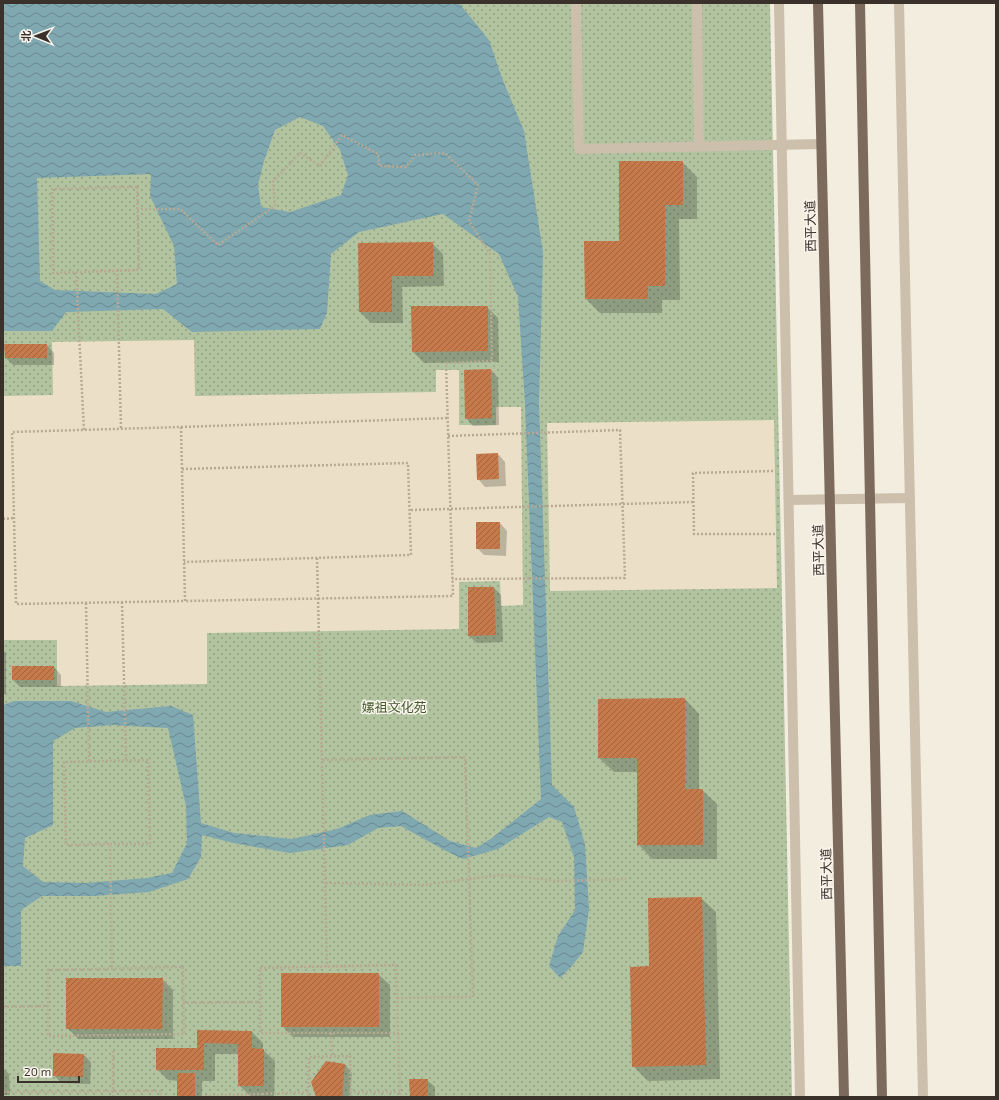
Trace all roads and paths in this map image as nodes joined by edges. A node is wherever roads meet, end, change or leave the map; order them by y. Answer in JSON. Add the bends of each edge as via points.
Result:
{"nodes":[{"id":1,"x":576,"y":3,"type":"edge"},
{"id":2,"x":697,"y":3,"type":"edge"},
{"id":3,"x":780,"y":3,"type":"edge"},
{"id":4,"x":818,"y":3,"type":"edge"},
{"id":5,"x":860,"y":3,"type":"edge"},
{"id":6,"x":899,"y":3,"type":"edge"},
{"id":7,"x":782,"y":144,"type":"junction"},
{"id":8,"x":821,"y":144,"type":"junction"},
{"id":9,"x":699,"y":146,"type":"junction"},
{"id":10,"x":137,"y":209,"type":"junction"},
{"id":11,"x":117,"y":270,"type":"junction"},
{"id":12,"x":76,"y":272,"type":"junction"},
{"id":13,"x":448,"y":418,"type":"junction"},
{"id":14,"x":181,"y":427,"type":"junction"},
{"id":15,"x":121,"y":429,"type":"junction"},
{"id":16,"x":84,"y":431,"type":"junction"},
{"id":17,"x":448,"y":436,"type":"junction"},
{"id":18,"x":182,"y":469,"type":"junction"},
{"id":19,"x":788,"y":471,"type":"junction"},
{"id":20,"x":910,"y":498,"type":"junction"},
{"id":21,"x":870,"y":499,"type":"junction"},
{"id":22,"x":789,"y":500,"type":"junction"},
{"id":23,"x":830,"y":500,"type":"junction"},
{"id":24,"x":693,"y":502,"type":"junction"},
{"id":25,"x":622,"y":505,"type":"junction"},
{"id":26,"x":450,"y":509,"type":"junction"},
{"id":27,"x":411,"y":510,"type":"junction"},
{"id":28,"x":14,"y":518,"type":"junction"},
{"id":29,"x":3,"y":519,"type":"edge"},
{"id":30,"x":790,"y":534,"type":"junction"},
{"id":31,"x":317,"y":558,"type":"junction"},
{"id":32,"x":184,"y":562,"type":"junction"},
{"id":33,"x":452,"y":579,"type":"junction"},
{"id":34,"x":318,"y":599,"type":"junction"},
{"id":35,"x":185,"y":601,"type":"junction"},
{"id":36,"x":122,"y":602,"type":"junction"},
{"id":37,"x":86,"y":603,"type":"junction"},
{"id":38,"x":126,"y":760,"type":"junction"},
{"id":39,"x":323,"y":760,"type":"junction"},
{"id":40,"x":89,"y":761,"type":"junction"},
{"id":41,"x":110,"y":844,"type":"junction"},
{"id":42,"x":469,"y":879,"type":"junction"},
{"id":43,"x":626,"y":879,"type":"dead end"},
{"id":44,"x":326,"y":883,"type":"junction"},
{"id":45,"x":327,"y":967,"type":"junction"},
{"id":46,"x":112,"y":969,"type":"junction"},
{"id":47,"x":397,"y":998,"type":"junction"},
{"id":48,"x":260,"y":1002,"type":"junction"},
{"id":49,"x":184,"y":1003,"type":"junction"},
{"id":50,"x":3,"y":1006,"type":"edge"},
{"id":51,"x":48,"y":1006,"type":"junction"},
{"id":52,"x":331,"y":1033,"type":"junction"},
{"id":53,"x":399,"y":1033,"type":"junction"},
{"id":54,"x":113,"y":1049,"type":"dead end"},
{"id":55,"x":332,"y":1057,"type":"junction"},
{"id":56,"x":113,"y":1091,"type":"junction"},
{"id":57,"x":3,"y":1092,"type":"edge"},
{"id":58,"x":308,"y":1092,"type":"junction"},
{"id":59,"x":351,"y":1092,"type":"junction"},
{"id":60,"x":400,"y":1092,"type":"junction"},
{"id":61,"x":262,"y":1096,"type":"edge"},
{"id":62,"x":113,"y":1097,"type":"edge"},
{"id":63,"x":160,"y":1097,"type":"edge"},
{"id":64,"x":206,"y":1097,"type":"edge"},
{"id":65,"x":308,"y":1097,"type":"edge"},
{"id":66,"x":351,"y":1097,"type":"edge"},
{"id":67,"x":400,"y":1097,"type":"edge"},
{"id":68,"x":800,"y":1097,"type":"edge"},
{"id":69,"x":844,"y":1097,"type":"edge"},
{"id":70,"x":882,"y":1097,"type":"edge"},
{"id":71,"x":923,"y":1097,"type":"edge"}],
"edges":[{"from":1,"to":9,"type":"street","via":[[579,149]]},
{"from":2,"to":9,"type":"street"},
{"from":3,"to":7,"type":"street"},
{"from":4,"to":8,"type":"main road","name":"西平大道"},
{"from":5,"to":21,"type":"main road"},
{"from":6,"to":20,"type":"street"},
{"from":7,"to":8,"type":"street"},
{"from":7,"to":9,"type":"street"},
{"from":7,"to":19,"type":"street"},
{"from":8,"to":23,"type":"main road","name":"西平大道"},
{"from":10,"to":11,"type":"path","via":[[139,270]]},
{"from":10,"to":12,"type":"path","via":[[137,187],[52,189],[53,273]]},
{"from":10,"to":13,"type":"path","via":[[180,209],[218,245],[275,206],[273,182],[300,152],[320,166],[342,135],[378,154],[379,166],[406,167],[415,155],[445,153],[478,186],[469,221],[490,254],[492,361],[446,364]]},
{"from":11,"to":12,"type":"path"},
{"from":11,"to":15,"type":"path"},
{"from":12,"to":16,"type":"path"},
{"from":13,"to":14,"type":"path"},
{"from":13,"to":17,"type":"path"},
{"from":14,"to":15,"type":"path"},
{"from":14,"to":18,"type":"path"},
{"from":15,"to":16,"type":"path"},
{"from":16,"to":28,"type":"path","via":[[12,432]]},
{"from":17,"to":25,"type":"path","via":[[620,430]]},
{"from":17,"to":26,"type":"path"},
{"from":18,"to":27,"type":"path","via":[[408,463]]},
{"from":18,"to":32,"type":"path"},
{"from":19,"to":22,"type":"street"},
{"from":19,"to":24,"type":"path","via":[[693,473]]},
{"from":20,"to":21,"type":"street"},
{"from":20,"to":71,"type":"street"},
{"from":21,"to":23,"type":"street"},
{"from":21,"to":70,"type":"main road"},
{"from":22,"to":23,"type":"street"},
{"from":22,"to":30,"type":"street"},
{"from":23,"to":69,"type":"main road","name":"西平大道"},
{"from":24,"to":25,"type":"path"},
{"from":24,"to":30,"type":"path","via":[[694,534]]},
{"from":25,"to":26,"type":"path"},
{"from":25,"to":33,"type":"path","via":[[625,578]]},
{"from":26,"to":27,"type":"path"},
{"from":26,"to":33,"type":"path"},
{"from":27,"to":31,"type":"path","via":[[411,555]]},
{"from":28,"to":29,"type":"path"},
{"from":28,"to":37,"type":"path","via":[[16,604]]},
{"from":30,"to":68,"type":"street"},
{"from":31,"to":32,"type":"path"},
{"from":31,"to":34,"type":"path"},
{"from":32,"to":35,"type":"path"},
{"from":33,"to":34,"type":"path","via":[[453,596]]},
{"from":34,"to":35,"type":"path"},
{"from":34,"to":39,"type":"path"},
{"from":35,"to":36,"type":"path"},
{"from":36,"to":37,"type":"path"},
{"from":36,"to":38,"type":"path"},
{"from":37,"to":40,"type":"path"},
{"from":38,"to":40,"type":"path"},
{"from":38,"to":41,"type":"path","via":[[148,760],[150,844]]},
{"from":39,"to":42,"type":"path","via":[[465,757]]},
{"from":39,"to":44,"type":"path"},
{"from":40,"to":41,"type":"path","via":[[64,762],[66,845]]},
{"from":41,"to":46,"type":"path"},
{"from":42,"to":43,"type":"path","via":[[502,875],[559,881]]},
{"from":42,"to":44,"type":"path","via":[[423,885]]},
{"from":42,"to":47,"type":"path","via":[[473,997]]},
{"from":44,"to":45,"type":"path"},
{"from":45,"to":47,"type":"path","via":[[396,965]]},
{"from":45,"to":48,"type":"path","via":[[260,968]]},
{"from":46,"to":49,"type":"path","via":[[183,967]]},
{"from":46,"to":51,"type":"path","via":[[48,970]]},
{"from":47,"to":53,"type":"path"},
{"from":48,"to":49,"type":"path"},
{"from":48,"to":52,"type":"path","via":[[260,1033]]},
{"from":49,"to":51,"type":"path","via":[[184,1034],[48,1036]]},
{"from":50,"to":51,"type":"path"},
{"from":52,"to":53,"type":"path"},
{"from":52,"to":55,"type":"path"},
{"from":53,"to":60,"type":"path"},
{"from":54,"to":56,"type":"path"},
{"from":55,"to":58,"type":"path","via":[[309,1057]]},
{"from":55,"to":59,"type":"path","via":[[350,1056]]},
{"from":56,"to":57,"type":"path"},
{"from":56,"to":62,"type":"path"},
{"from":56,"to":63,"type":"path","via":[[161,1091]]},
{"from":58,"to":61,"type":"path"},
{"from":58,"to":65,"type":"path"},
{"from":59,"to":60,"type":"path"},
{"from":59,"to":66,"type":"path"},
{"from":60,"to":67,"type":"path"},
{"from":61,"to":64,"type":"path"}]}
